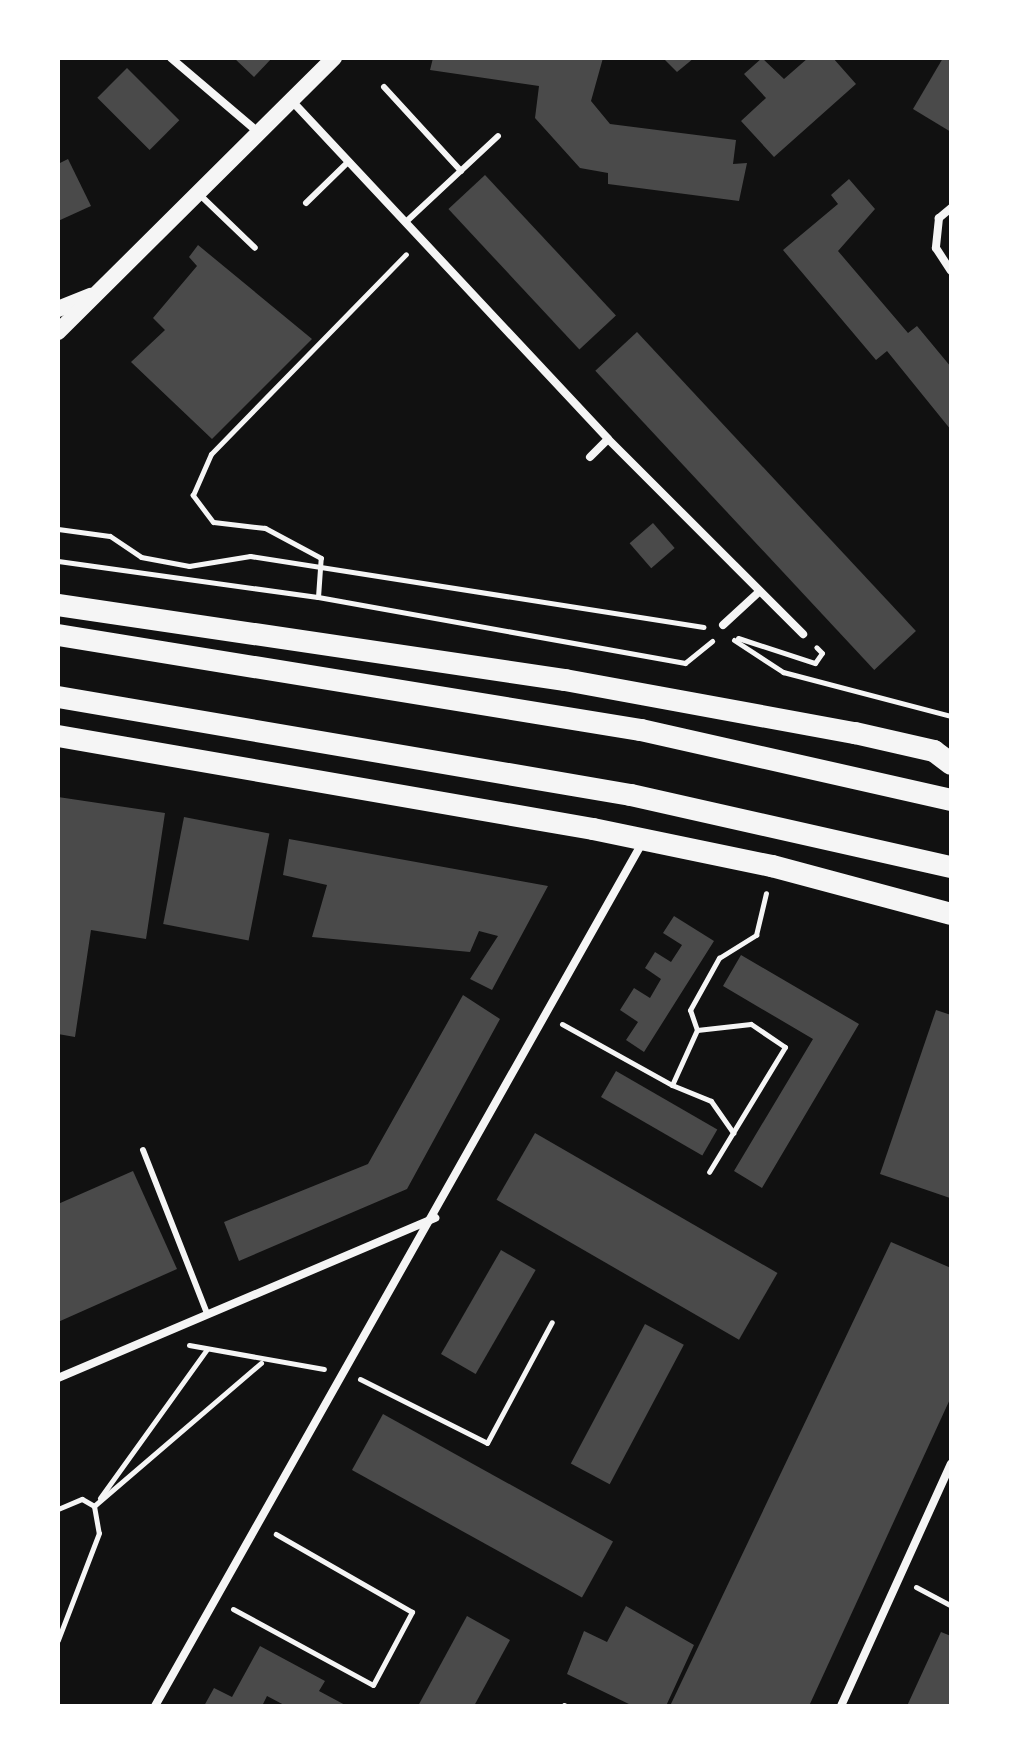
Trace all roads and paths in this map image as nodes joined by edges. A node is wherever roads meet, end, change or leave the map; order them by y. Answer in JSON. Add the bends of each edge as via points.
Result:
{"nodes":[{"id":1,"x":171,"y":58,"type":"edge"},
{"id":2,"x":334,"y":58,"type":"edge"},
{"id":3,"x":384,"y":87,"type":"dead end"},
{"id":4,"x":290,"y":99,"type":"junction"},
{"id":5,"x":258,"y":132,"type":"junction"},
{"id":6,"x":498,"y":136,"type":"dead end"},
{"id":7,"x":349,"y":161,"type":"junction"},
{"id":8,"x":461,"y":171,"type":"junction"},
{"id":9,"x":197,"y":193,"type":"junction"},
{"id":10,"x":306,"y":203,"type":"dead end"},
{"id":11,"x":951,"y":208,"type":"edge"},
{"id":12,"x":408,"y":220,"type":"junction"},
{"id":13,"x":423,"y":236,"type":"junction"},
{"id":14,"x":255,"y":248,"type":"dead end"},
{"id":15,"x":951,"y":271,"type":"edge"},
{"id":16,"x":96,"y":294,"type":"junction"},
{"id":17,"x":58,"y":309,"type":"edge"},
{"id":18,"x":58,"y":332,"type":"edge"},
{"id":19,"x":608,"y":439,"type":"junction"},
{"id":20,"x":590,"y":457,"type":"dead end"},
{"id":21,"x":58,"y":529,"type":"edge"},
{"id":22,"x":58,"y":561,"type":"edge"},
{"id":23,"x":320,"y":565,"type":"junction"},
{"id":24,"x":760,"y":591,"type":"junction"},
{"id":25,"x":318,"y":597,"type":"junction"},
{"id":26,"x":58,"y":605,"type":"edge"},
{"id":27,"x":722,"y":628,"type":"junction"},
{"id":28,"x":803,"y":634,"type":"dead end"},
{"id":29,"x":58,"y":635,"type":"edge"},
{"id":30,"x":815,"y":663,"type":"dead end"},
{"id":31,"x":58,"y":697,"type":"edge"},
{"id":32,"x":951,"y":716,"type":"edge"},
{"id":33,"x":58,"y":736,"type":"edge"},
{"id":34,"x":951,"y":764,"type":"edge"},
{"id":35,"x":951,"y":800,"type":"edge"},
{"id":36,"x":644,"y":839,"type":"junction"},
{"id":37,"x":772,"y":866,"type":"junction"},
{"id":38,"x":951,"y":867,"type":"edge"},
{"id":39,"x":951,"y":914,"type":"edge"},
{"id":40,"x":544,"y":1014,"type":"junction"},
{"id":41,"x":697,"y":1030,"type":"junction"},
{"id":42,"x":672,"y":1085,"type":"junction"},
{"id":43,"x":733,"y":1133,"type":"junction"},
{"id":44,"x":143,"y":1150,"type":"dead end"},
{"id":45,"x":709,"y":1172,"type":"dead end"},
{"id":46,"x":435,"y":1218,"type":"junction"},
{"id":47,"x":206,"y":1311,"type":"junction"},
{"id":48,"x":552,"y":1322,"type":"dead end"},
{"id":49,"x":153,"y":1336,"type":"junction"},
{"id":50,"x":207,"y":1349,"type":"junction"},
{"id":51,"x":262,"y":1362,"type":"junction"},
{"id":52,"x":345,"y":1371,"type":"junction"},
{"id":53,"x":58,"y":1378,"type":"edge"},
{"id":54,"x":951,"y":1464,"type":"edge"},
{"id":55,"x":94,"y":1506,"type":"junction"},
{"id":56,"x":58,"y":1509,"type":"edge"},
{"id":57,"x":258,"y":1523,"type":"junction"},
{"id":58,"x":897,"y":1577,"type":"junction"},
{"id":59,"x":216,"y":1600,"type":"junction"},
{"id":60,"x":951,"y":1606,"type":"edge"},
{"id":61,"x":58,"y":1640,"type":"edge"},
{"id":62,"x":155,"y":1706,"type":"edge"},
{"id":63,"x":841,"y":1706,"type":"edge"}],
"edges":[{"from":1,"to":5,"type":"street"},
{"from":2,"to":4,"type":"main road"},
{"from":3,"to":8,"type":"lane"},
{"from":4,"to":5,"type":"main road"},
{"from":4,"to":7,"type":"street"},
{"from":5,"to":9,"type":"main road"},
{"from":6,"to":8,"type":"lane"},
{"from":7,"to":10,"type":"lane"},
{"from":7,"to":12,"type":"street"},
{"from":8,"to":12,"type":"lane"},
{"from":9,"to":14,"type":"lane"},
{"from":9,"to":16,"type":"main road"},
{"from":11,"to":15,"type":"street","via":[[939,218],[936,248]]},
{"from":12,"to":13,"type":"street"},
{"from":13,"to":19,"type":"street"},
{"from":13,"to":23,"type":"path","via":[[211,454],[193,495],[213,522],[299,541]]},
{"from":16,"to":17,"type":"main road"},
{"from":16,"to":18,"type":"main road"},
{"from":19,"to":20,"type":"street"},
{"from":19,"to":24,"type":"street"},
{"from":21,"to":23,"type":"path","via":[[110,536],[141,557],[189,566],[250,556]]},
{"from":22,"to":25,"type":"path"},
{"from":23,"to":25,"type":"path"},
{"from":23,"to":27,"type":"path"},
{"from":24,"to":27,"type":"street"},
{"from":24,"to":28,"type":"street"},
{"from":25,"to":27,"type":"path","via":[[685,663]]},
{"from":26,"to":34,"type":"highway","via":[[565,680],[855,733],[934,751]]},
{"from":27,"to":30,"type":"path"},
{"from":27,"to":32,"type":"path","via":[[783,672]]},
{"from":29,"to":35,"type":"highway","via":[[641,730]]},
{"from":31,"to":38,"type":"highway","via":[[631,795]]},
{"from":33,"to":36,"type":"highway"},
{"from":36,"to":37,"type":"highway"},
{"from":36,"to":40,"type":"street"},
{"from":37,"to":39,"type":"highway"},
{"from":37,"to":41,"type":"path","via":[[756,935],[719,958],[690,1010]]},
{"from":40,"to":42,"type":"path"},
{"from":40,"to":46,"type":"street"},
{"from":41,"to":42,"type":"path"},
{"from":41,"to":43,"type":"path","via":[[751,1024],[785,1047]]},
{"from":42,"to":43,"type":"path","via":[[711,1101]]},
{"from":43,"to":45,"type":"path"},
{"from":44,"to":47,"type":"lane"},
{"from":46,"to":47,"type":"street"},
{"from":46,"to":52,"type":"street"},
{"from":47,"to":49,"type":"street"},
{"from":48,"to":52,"type":"path","via":[[487,1443]]},
{"from":49,"to":50,"type":"path"},
{"from":49,"to":53,"type":"street"},
{"from":50,"to":51,"type":"path"},
{"from":50,"to":55,"type":"path"},
{"from":51,"to":52,"type":"path"},
{"from":51,"to":55,"type":"path"},
{"from":52,"to":57,"type":"street"},
{"from":54,"to":58,"type":"street"},
{"from":55,"to":56,"type":"path","via":[[82,1499]]},
{"from":55,"to":61,"type":"path","via":[[99,1533]]},
{"from":57,"to":59,"type":"street"},
{"from":57,"to":59,"type":"path","via":[[412,1612],[373,1685]]},
{"from":58,"to":60,"type":"path"},
{"from":58,"to":63,"type":"street"},
{"from":59,"to":62,"type":"street"}]}
